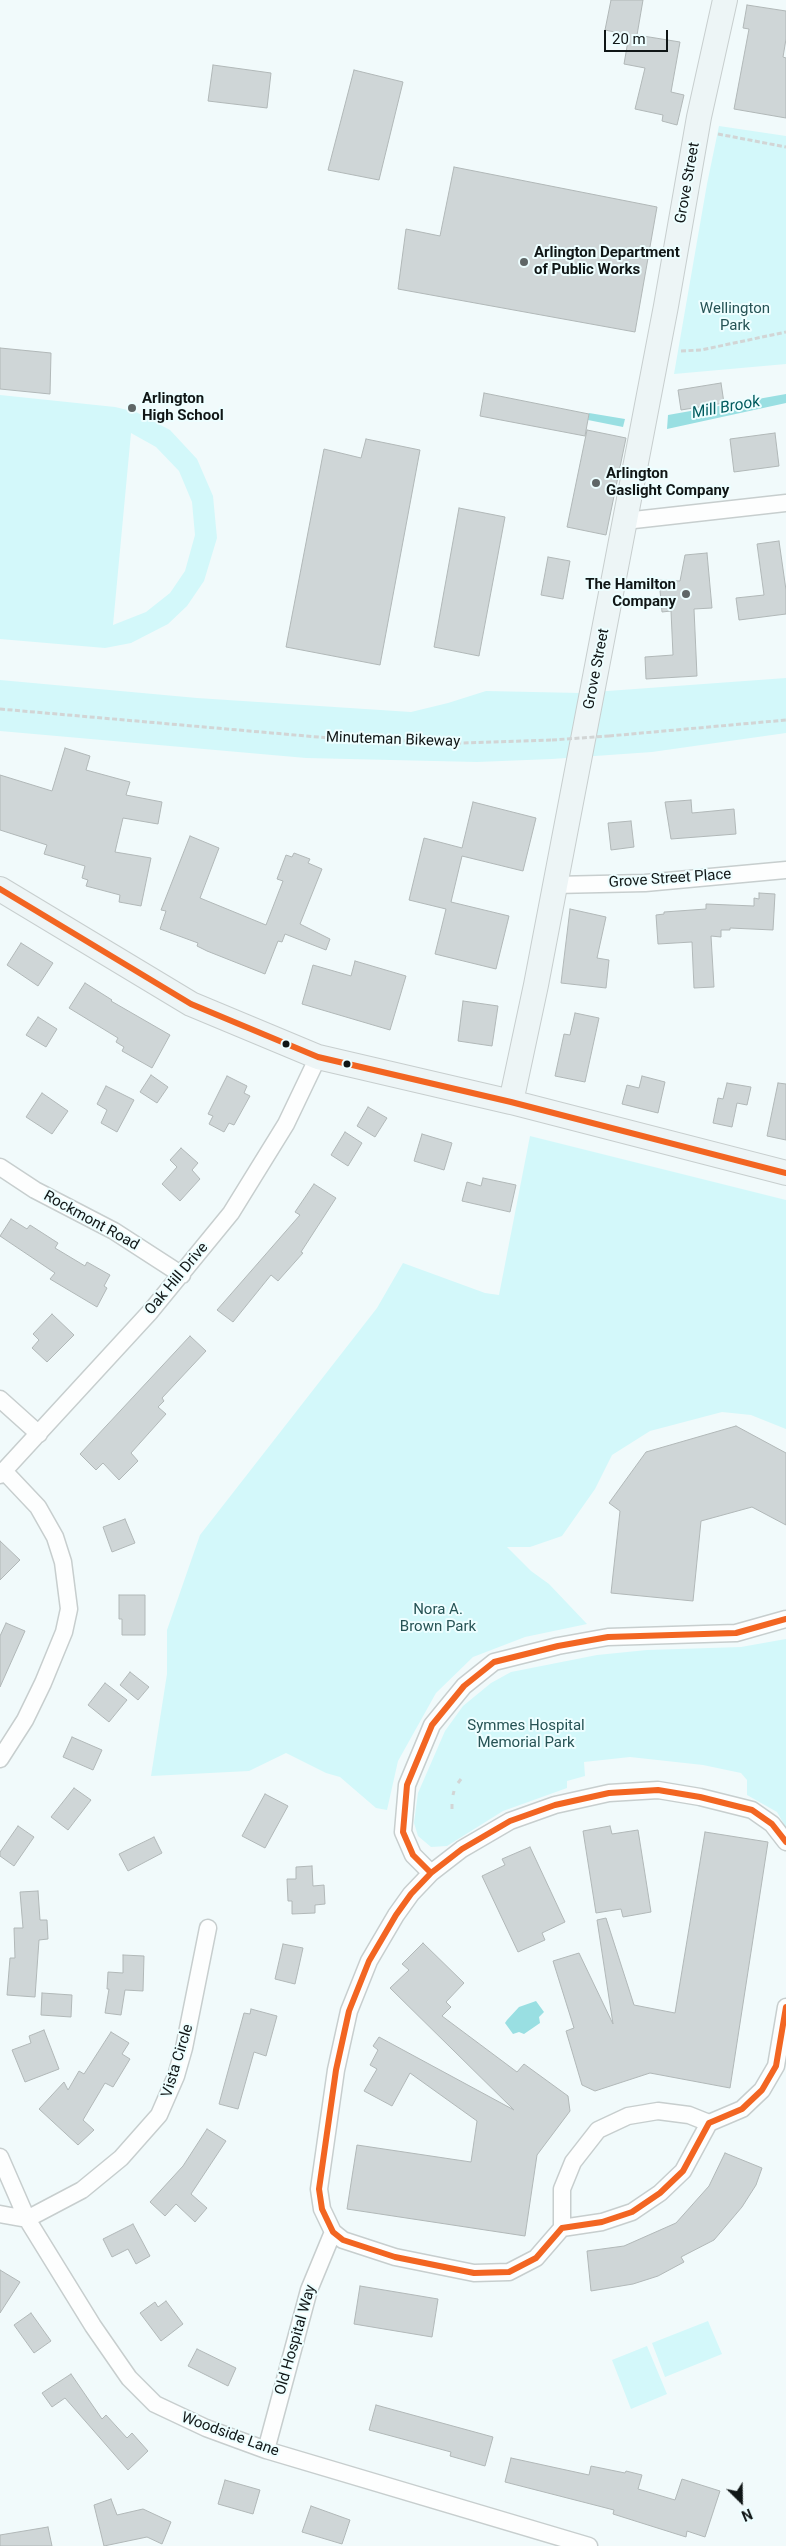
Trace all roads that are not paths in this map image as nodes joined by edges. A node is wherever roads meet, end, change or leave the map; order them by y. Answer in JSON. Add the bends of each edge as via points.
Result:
{"nodes":[{"id":1,"x":724,"y":0,"type":"edge"},
{"id":2,"x":786,"y":503,"type":"edge"},
{"id":3,"x":625,"y":521,"type":"junction"},
{"id":4,"x":786,"y":870,"type":"edge"},
{"id":5,"x":554,"y":885,"type":"junction"},
{"id":6,"x":0,"y":889,"type":"edge"},
{"id":7,"x":318,"y":1057,"type":"junction"},
{"id":8,"x":510,"y":1102,"type":"junction"},
{"id":9,"x":0,"y":1167,"type":"edge"},
{"id":10,"x":786,"y":1173,"type":"edge"},
{"id":11,"x":182,"y":1274,"type":"junction"},
{"id":12,"x":0,"y":1399,"type":"edge"},
{"id":13,"x":39,"y":1434,"type":"junction"},
{"id":14,"x":2,"y":1473,"type":"edge"},
{"id":15,"x":786,"y":1620,"type":"edge"},
{"id":16,"x":0,"y":1759,"type":"edge"},
{"id":17,"x":786,"y":1842,"type":"edge"},
{"id":18,"x":431,"y":1873,"type":"junction"},
{"id":19,"x":208,"y":1928,"type":"dead end"},
{"id":20,"x":786,"y":2007,"type":"edge"},
{"id":21,"x":709,"y":2123,"type":"junction"},
{"id":22,"x":0,"y":2157,"type":"edge"},
{"id":23,"x":0,"y":2214,"type":"edge"},
{"id":24,"x":28,"y":2219,"type":"junction"},
{"id":25,"x":562,"y":2228,"type":"junction"},
{"id":26,"x":333,"y":2232,"type":"junction"},
{"id":27,"x":266,"y":2450,"type":"junction"},
{"id":28,"x":589,"y":2546,"type":"edge"}],
"edges":[{"from":1,"to":3,"type":"main road","name":"Grove Street"},
{"from":2,"to":3,"type":"street"},
{"from":3,"to":5,"type":"main road","name":"Grove Street"},
{"from":4,"to":5,"type":"street","name":"Grove Street Place","via":[[645,883]]},
{"from":5,"to":8,"type":"main road","name":"Grove Street"},
{"from":6,"to":7,"type":"main road","via":[[191,1004]]},
{"from":7,"to":8,"type":"main road"},
{"from":7,"to":11,"type":"street","name":"Oak Hill Drive","via":[[286,1124],[231,1214]]},
{"from":8,"to":10,"type":"main road"},
{"from":9,"to":11,"type":"street","name":"Rockmont Road","via":[[35,1190],[114,1231]]},
{"from":11,"to":13,"type":"street","name":"Oak Hill Drive"},
{"from":12,"to":13,"type":"street"},
{"from":13,"to":14,"type":"street","name":"Oak Hill Drive"},
{"from":14,"to":16,"type":"street","via":[[38,1507],[55,1537],[63,1562],[69,1609],[64,1632],[44,1683]]},
{"from":15,"to":18,"type":"street","via":[[736,1633],[608,1637],[494,1662],[464,1686],[432,1725],[407,1785],[403,1832],[413,1854]]},
{"from":17,"to":18,"type":"street","via":[[772,1824],[752,1810],[658,1790],[609,1793],[555,1804],[510,1821],[462,1849]]},
{"from":18,"to":26,"type":"street","via":[[396,1915],[369,1961],[349,2011],[336,2070],[319,2189],[322,2209]]},
{"from":19,"to":24,"type":"street","name":"Vista Circle","via":[[184,2048],[159,2115],[99,2177],[63,2202]]},
{"from":20,"to":21,"type":"street","via":[[776,2066],[762,2090],[742,2109]]},
{"from":21,"to":25,"type":"street","via":[[683,2171],[660,2193],[632,2212],[602,2222]]},
{"from":21,"to":25,"type":"street","via":[[689,2115],[658,2111],[628,2116],[598,2130],[573,2162],[562,2189]]},
{"from":22,"to":24,"type":"street","name":"Woodside Lane"},
{"from":23,"to":24,"type":"street"},
{"from":24,"to":27,"type":"street","name":"Woodside Lane","via":[[112,2354],[148,2399],[185,2420]]},
{"from":25,"to":26,"type":"street","via":[[536,2258],[509,2272],[483,2273],[395,2258],[343,2240]]},
{"from":26,"to":27,"type":"street","name":"Old Hospital Way","via":[[309,2290]]},
{"from":27,"to":28,"type":"street","name":"Woodside Lane"}]}
